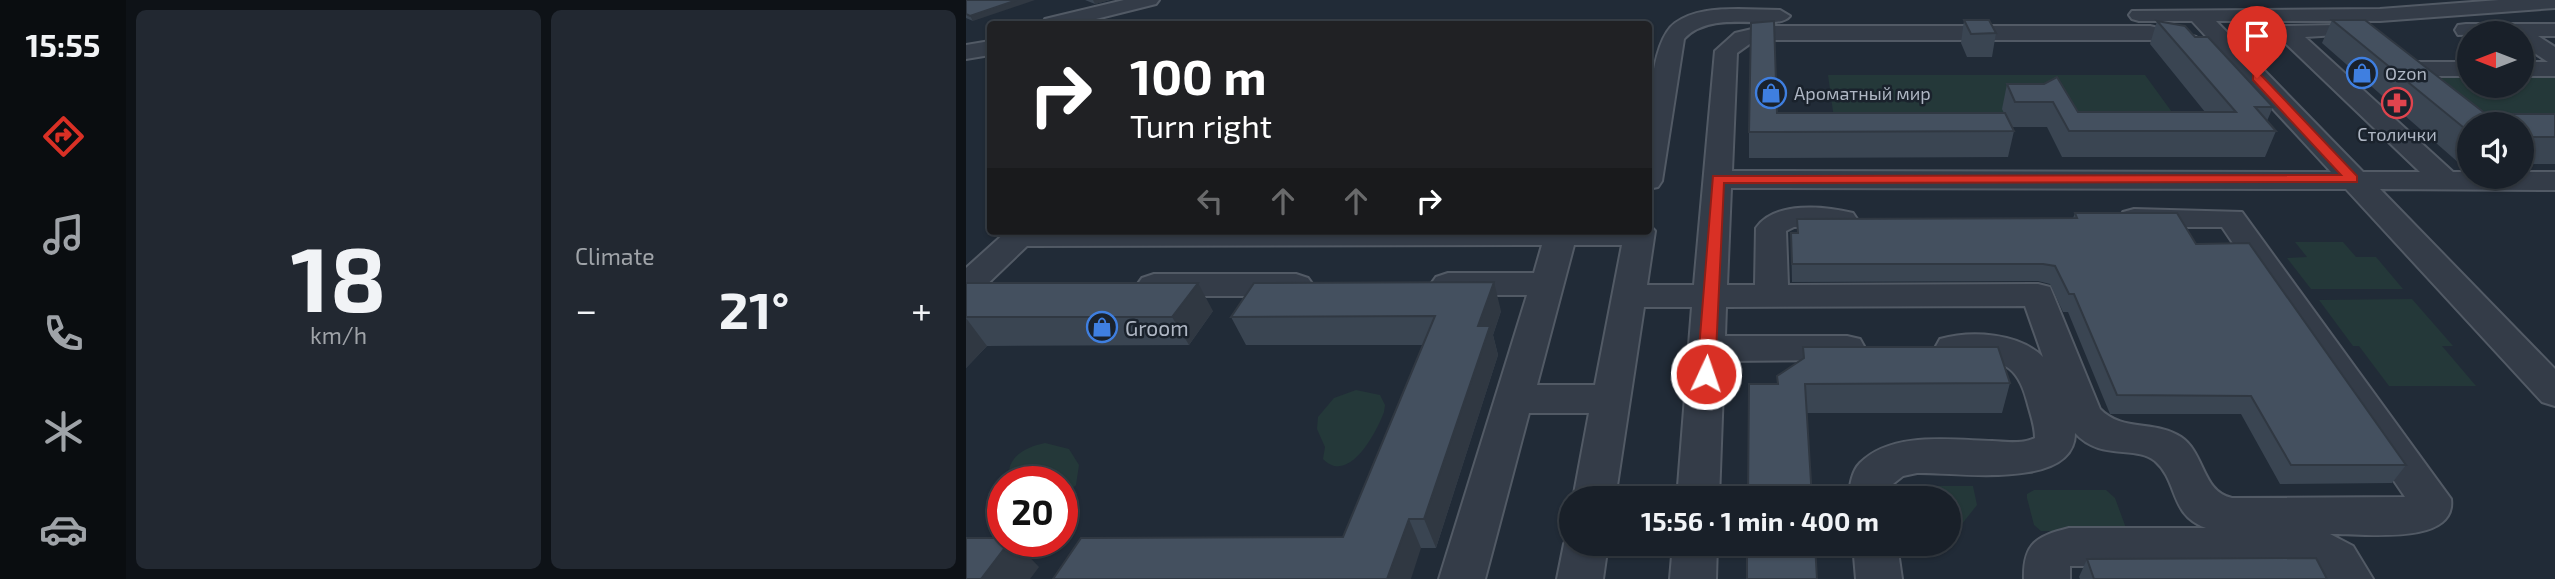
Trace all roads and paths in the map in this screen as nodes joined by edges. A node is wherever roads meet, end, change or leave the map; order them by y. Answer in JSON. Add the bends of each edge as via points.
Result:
{"nodes":[{"id":1,"x":1149,"y":0,"type":"edge"},
{"id":2,"x":2555,"y":2,"type":"edge"},
{"id":3,"x":1065,"y":21,"type":"edge"},
{"id":4,"x":1992,"y":24,"type":"junction"},
{"id":5,"x":2193,"y":29,"type":"junction"},
{"id":6,"x":2555,"y":30,"type":"edge"},
{"id":7,"x":2457,"y":32,"type":"edge"},
{"id":8,"x":2534,"y":32,"type":"edge"},
{"id":9,"x":2534,"y":44,"type":"edge"},
{"id":10,"x":987,"y":48,"type":"edge"},
{"id":11,"x":966,"y":52,"type":"edge"},
{"id":12,"x":2555,"y":57,"type":"edge"},
{"id":13,"x":2457,"y":69,"type":"edge"},
{"id":14,"x":2534,"y":69,"type":"edge"},
{"id":15,"x":2555,"y":69,"type":"edge"},
{"id":16,"x":2459,"y":112,"type":"edge"},
{"id":17,"x":1652,"y":158,"type":"edge"},
{"id":18,"x":2203,"y":178,"type":"junction"},
{"id":19,"x":1718,"y":179,"type":"junction"},
{"id":20,"x":2353,"y":179,"type":"junction"},
{"id":21,"x":2446,"y":181,"type":"junction"},
{"id":22,"x":2555,"y":181,"type":"edge"},
{"id":23,"x":2099,"y":218,"type":"edge"},
{"id":24,"x":2231,"y":218,"type":"junction"},
{"id":25,"x":1876,"y":219,"type":"edge"},
{"id":26,"x":1021,"y":235,"type":"edge"},
{"id":27,"x":1561,"y":235,"type":"edge"},
{"id":28,"x":1640,"y":235,"type":"edge"},
{"id":29,"x":1412,"y":284,"type":"edge"},
{"id":30,"x":1546,"y":284,"type":"junction"},
{"id":31,"x":1129,"y":285,"type":"edge"},
{"id":32,"x":1331,"y":285,"type":"edge"},
{"id":33,"x":966,"y":286,"type":"edge"},
{"id":34,"x":1007,"y":286,"type":"edge"},
{"id":35,"x":1629,"y":296,"type":"junction"},
{"id":36,"x":1710,"y":296,"type":"junction"},
{"id":37,"x":1773,"y":296,"type":"junction"},
{"id":38,"x":1884,"y":348,"type":"edge"},
{"id":39,"x":1925,"y":348,"type":"edge"},
{"id":40,"x":1707,"y":349,"type":"junction"},
{"id":41,"x":2555,"y":391,"type":"edge"},
{"id":42,"x":1514,"y":399,"type":"junction"},
{"id":43,"x":1611,"y":399,"type":"junction"},
{"id":44,"x":1596,"y":486,"type":"edge"},
{"id":45,"x":1699,"y":486,"type":"edge"},
{"id":46,"x":1872,"y":486,"type":"edge"},
{"id":47,"x":1584,"y":556,"type":"edge"},
{"id":48,"x":1694,"y":556,"type":"edge"},
{"id":49,"x":1876,"y":556,"type":"edge"},
{"id":50,"x":1462,"y":579,"type":"edge"},
{"id":51,"x":1580,"y":579,"type":"edge"},
{"id":52,"x":1693,"y":579,"type":"edge"},
{"id":53,"x":1879,"y":579,"type":"edge"},
{"id":54,"x":2047,"y":579,"type":"edge"},
{"id":55,"x":2350,"y":579,"type":"edge"}],
"edges":[{"from":1,"to":3,"type":"street"},
{"from":2,"to":5,"type":"street"},
{"from":4,"to":5,"type":"street","via":[[2150,33]]},
{"from":4,"to":17,"type":"street","via":[[1699,19],[1678,30],[1673,38]]},
{"from":4,"to":19,"type":"street","via":[[1765,33],[1736,41],[1726,51]]},
{"from":5,"to":20,"type":"street"},
{"from":6,"to":8,"type":"street"},
{"from":7,"to":21,"type":"street","via":[[2304,30],[2289,34]]},
{"from":9,"to":12,"type":"street"},
{"from":10,"to":11,"type":"street"},
{"from":13,"to":16,"type":"street","via":[[2414,69],[2410,73]]},
{"from":14,"to":15,"type":"street"},
{"from":18,"to":19,"type":"street"},
{"from":18,"to":20,"type":"street"},
{"from":18,"to":24,"type":"street"},
{"from":19,"to":36,"type":"street"},
{"from":20,"to":21,"type":"street"},
{"from":20,"to":41,"type":"street"},
{"from":21,"to":22,"type":"street"},
{"from":23,"to":24,"type":"street"},
{"from":24,"to":37,"type":"street","via":[[2430,499],[2431,509],[2426,514],[2232,516],[2207,510],[2195,499],[2175,456],[2166,448],[2154,442],[2106,438],[2094,431],[2084,417],[2038,295]]},
{"from":25,"to":37,"type":"street","via":[[1775,223],[1771,228]]},
{"from":26,"to":33,"type":"street"},
{"from":27,"to":30,"type":"street"},
{"from":28,"to":35,"type":"street"},
{"from":29,"to":30,"type":"street"},
{"from":30,"to":42,"type":"street"},
{"from":31,"to":32,"type":"street"},
{"from":33,"to":34,"type":"street"},
{"from":35,"to":36,"type":"street"},
{"from":35,"to":43,"type":"street"},
{"from":36,"to":37,"type":"street"},
{"from":36,"to":40,"type":"street"},
{"from":38,"to":40,"type":"street"},
{"from":39,"to":46,"type":"street","via":[[1993,348],[2028,362],[2057,433],[2051,448],[2042,454],[1896,460],[1881,469]]},
{"from":40,"to":45,"type":"street"},
{"from":42,"to":43,"type":"street"},
{"from":42,"to":50,"type":"street"},
{"from":43,"to":44,"type":"street"},
{"from":47,"to":51,"type":"street"},
{"from":48,"to":52,"type":"street"},
{"from":49,"to":53,"type":"street"},
{"from":54,"to":55,"type":"street","via":[[2046,561],[2055,551],[2068,547],[2317,547],[2341,563]]}]}
